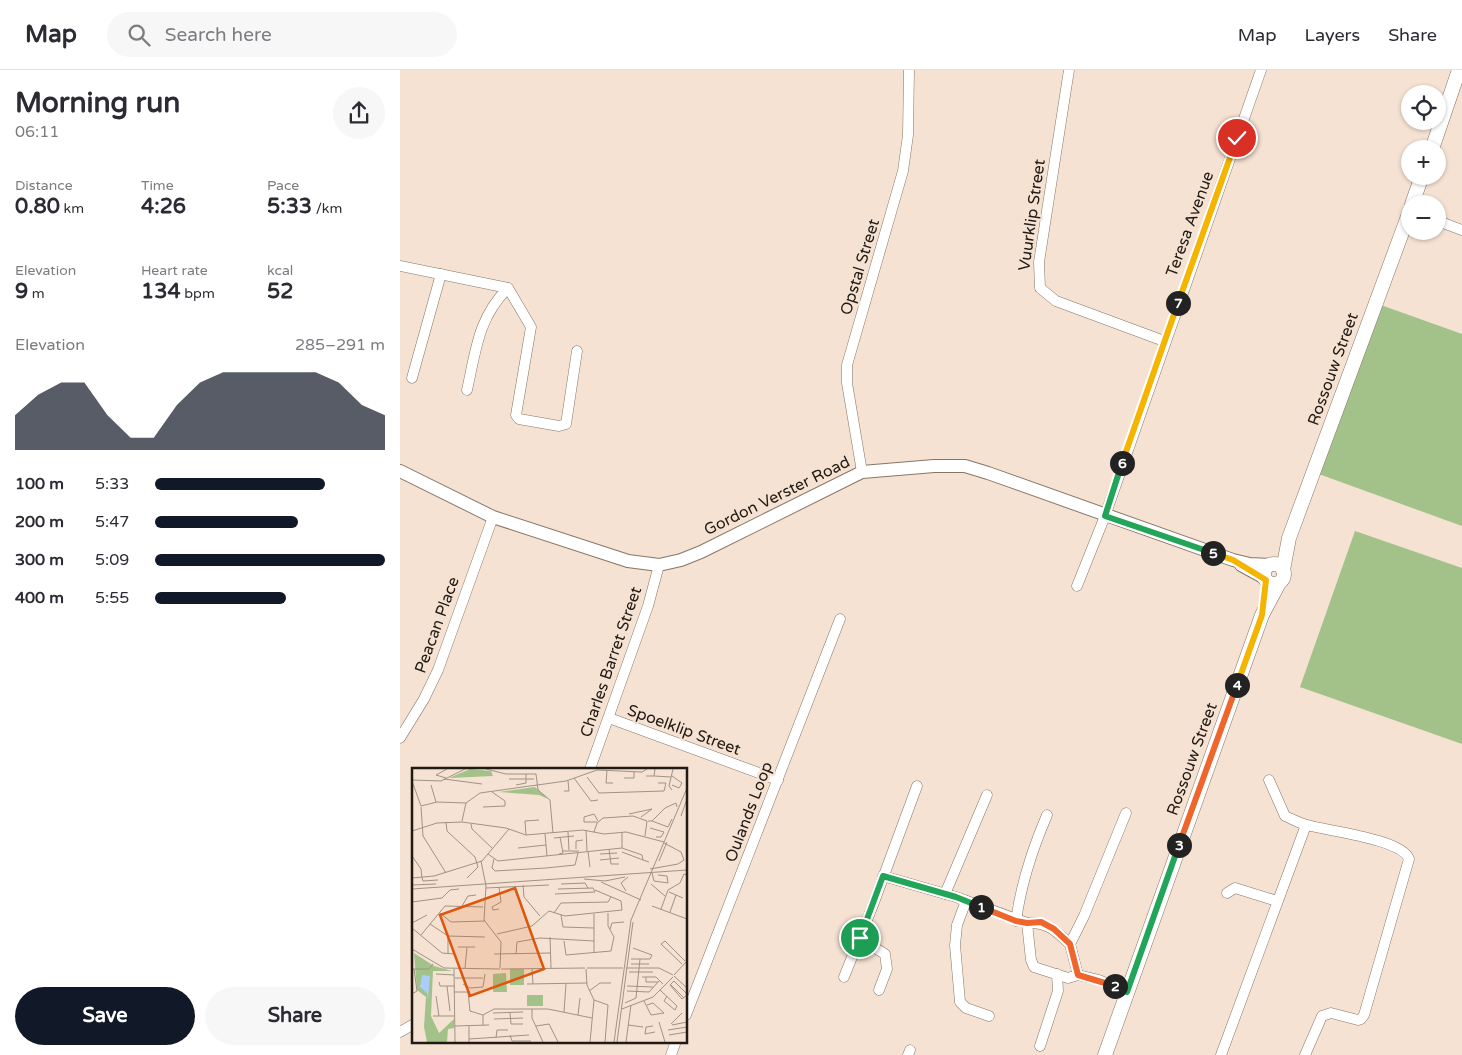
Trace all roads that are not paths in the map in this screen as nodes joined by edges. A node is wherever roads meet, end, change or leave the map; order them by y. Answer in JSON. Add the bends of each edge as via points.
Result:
{"nodes":[{"id":1,"x":909,"y":70,"type":"edge"},
{"id":2,"x":1069,"y":70,"type":"edge"},
{"id":3,"x":1261,"y":70,"type":"edge"},
{"id":4,"x":1459,"y":70,"type":"edge"},
{"id":5,"x":1435,"y":140,"type":"edge"},
{"id":6,"x":1446,"y":224,"type":"edge"},
{"id":7,"x":1462,"y":230,"type":"edge"},
{"id":8,"x":1401,"y":235,"type":"edge"},
{"id":9,"x":400,"y":266,"type":"edge"},
{"id":10,"x":442,"y":274,"type":"junction"},
{"id":11,"x":508,"y":288,"type":"junction"},
{"id":12,"x":1164,"y":341,"type":"junction"},
{"id":13,"x":577,"y":351,"type":"dead end"},
{"id":14,"x":412,"y":378,"type":"dead end"},
{"id":15,"x":467,"y":390,"type":"dead end"},
{"id":16,"x":400,"y":471,"type":"edge"},
{"id":17,"x":862,"y":472,"type":"junction"},
{"id":18,"x":1105,"y":516,"type":"junction"},
{"id":19,"x":492,"y":518,"type":"junction"},
{"id":20,"x":659,"y":565,"type":"junction"},
{"id":21,"x":1273,"y":573,"type":"junction"},
{"id":22,"x":1077,"y":586,"type":"dead end"},
{"id":23,"x":840,"y":619,"type":"dead end"},
{"id":24,"x":609,"y":718,"type":"junction"},
{"id":25,"x":400,"y":738,"type":"edge"},
{"id":26,"x":590,"y":768,"type":"edge"},
{"id":27,"x":778,"y":780,"type":"junction"},
{"id":28,"x":1269,"y":780,"type":"dead end"},
{"id":29,"x":917,"y":786,"type":"dead end"},
{"id":30,"x":987,"y":795,"type":"dead end"},
{"id":31,"x":1126,"y":814,"type":"dead end"},
{"id":32,"x":1047,"y":815,"type":"dead end"},
{"id":33,"x":1306,"y":825,"type":"junction"},
{"id":34,"x":883,"y":876,"type":"junction"},
{"id":35,"x":945,"y":894,"type":"junction"},
{"id":36,"x":1227,"y":894,"type":"dead end"},
{"id":37,"x":966,"y":901,"type":"junction"},
{"id":38,"x":1277,"y":901,"type":"junction"},
{"id":39,"x":1016,"y":921,"type":"junction"},
{"id":40,"x":1027,"y":923,"type":"junction"},
{"id":41,"x":860,"y":938,"type":"junction"},
{"id":42,"x":1070,"y":944,"type":"junction"},
{"id":43,"x":1057,"y":974,"type":"junction"},
{"id":44,"x":1078,"y":975,"type":"junction"},
{"id":45,"x":844,"y":977,"type":"dead end"},
{"id":46,"x":879,"y":990,"type":"dead end"},
{"id":47,"x":1127,"y":992,"type":"junction"},
{"id":48,"x":688,"y":1010,"type":"edge"},
{"id":49,"x":989,"y":1016,"type":"dead end"},
{"id":50,"x":412,"y":1025,"type":"edge"},
{"id":51,"x":400,"y":1032,"type":"edge"},
{"id":52,"x":676,"y":1042,"type":"edge"},
{"id":53,"x":1040,"y":1046,"type":"dead end"},
{"id":54,"x":671,"y":1055,"type":"edge"},
{"id":55,"x":1105,"y":1055,"type":"edge"},
{"id":56,"x":1221,"y":1055,"type":"edge"},
{"id":57,"x":1305,"y":1055,"type":"edge"}],
"edges":[{"from":1,"to":17,"type":"street","name":"Opstal Street","via":[[908,135],[903,171],[847,365],[847,384]]},
{"from":2,"to":12,"type":"street","name":"Vuurklip Street","via":[[1039,262],[1040,288],[1056,301]]},
{"from":3,"to":12,"type":"street","name":"Teresa Avenue"},
{"from":4,"to":5,"type":"main road"},
{"from":6,"to":7,"type":"street"},
{"from":8,"to":21,"type":"main road","name":"Rossouw Street","via":[[1289,538]]},
{"from":9,"to":10,"type":"street"},
{"from":10,"to":11,"type":"street"},
{"from":10,"to":14,"type":"street"},
{"from":11,"to":13,"type":"street","via":[[531,327],[516,415],[520,419],[559,426],[566,424]]},
{"from":11,"to":15,"type":"street","via":[[494,302],[484,322]]},
{"from":12,"to":18,"type":"street","name":"Teresa Avenue"},
{"from":16,"to":19,"type":"street","name":"Gordon Verster Road"},
{"from":17,"to":18,"type":"street","name":"Gordon Verster Road","via":[[965,466]]},
{"from":17,"to":20,"type":"street","name":"Gordon Verster Road","via":[[702,552]]},
{"from":18,"to":21,"type":"street","name":"Gordon Verster Road"},
{"from":18,"to":22,"type":"street","name":"Teresa Avenue"},
{"from":19,"to":20,"type":"street","name":"Gordon Verster Road","via":[[628,561]]},
{"from":19,"to":25,"type":"street","name":"Peacan Place","via":[[438,670]]},
{"from":20,"to":24,"type":"street","name":"Charles Barret Street"},
{"from":21,"to":47,"type":"main road","name":"Rossouw Street","via":[[1262,615]]},
{"from":23,"to":27,"type":"street","name":"Oulands Loop"},
{"from":24,"to":26,"type":"street","name":"Charles Barret Street"},
{"from":24,"to":27,"type":"street","name":"Spoelklip Street"},
{"from":27,"to":48,"type":"street","name":"Oulands Loop"},
{"from":28,"to":33,"type":"street","via":[[1284,816]]},
{"from":29,"to":34,"type":"street"},
{"from":30,"to":35,"type":"street"},
{"from":31,"to":42,"type":"street"},
{"from":32,"to":39,"type":"street","via":[[1026,869]]},
{"from":33,"to":38,"type":"street"},
{"from":33,"to":57,"type":"street","via":[[1360,835],[1404,851],[1409,860],[1364,1015],[1358,1020],[1331,1013],[1322,1016]]},
{"from":34,"to":35,"type":"street"},
{"from":34,"to":41,"type":"street"},
{"from":35,"to":37,"type":"street"},
{"from":36,"to":38,"type":"street","via":[[1235,888]]},
{"from":37,"to":39,"type":"street"},
{"from":37,"to":49,"type":"street","via":[[957,925],[955,945],[960,1002],[966,1008]]},
{"from":38,"to":56,"type":"street"},
{"from":39,"to":40,"type":"street"},
{"from":40,"to":42,"type":"street","via":[[1048,925]]},
{"from":40,"to":43,"type":"street","via":[[1032,964],[1039,970]]},
{"from":41,"to":45,"type":"street"},
{"from":41,"to":46,"type":"street","via":[[885,954],[887,969]]},
{"from":42,"to":44,"type":"street"},
{"from":43,"to":44,"type":"street","via":[[1068,978]]},
{"from":43,"to":53,"type":"street","via":[[1058,991]]},
{"from":44,"to":47,"type":"street"},
{"from":47,"to":55,"type":"main road","name":"Rossouw Street"},
{"from":50,"to":51,"type":"street"},
{"from":52,"to":54,"type":"street"}]}
